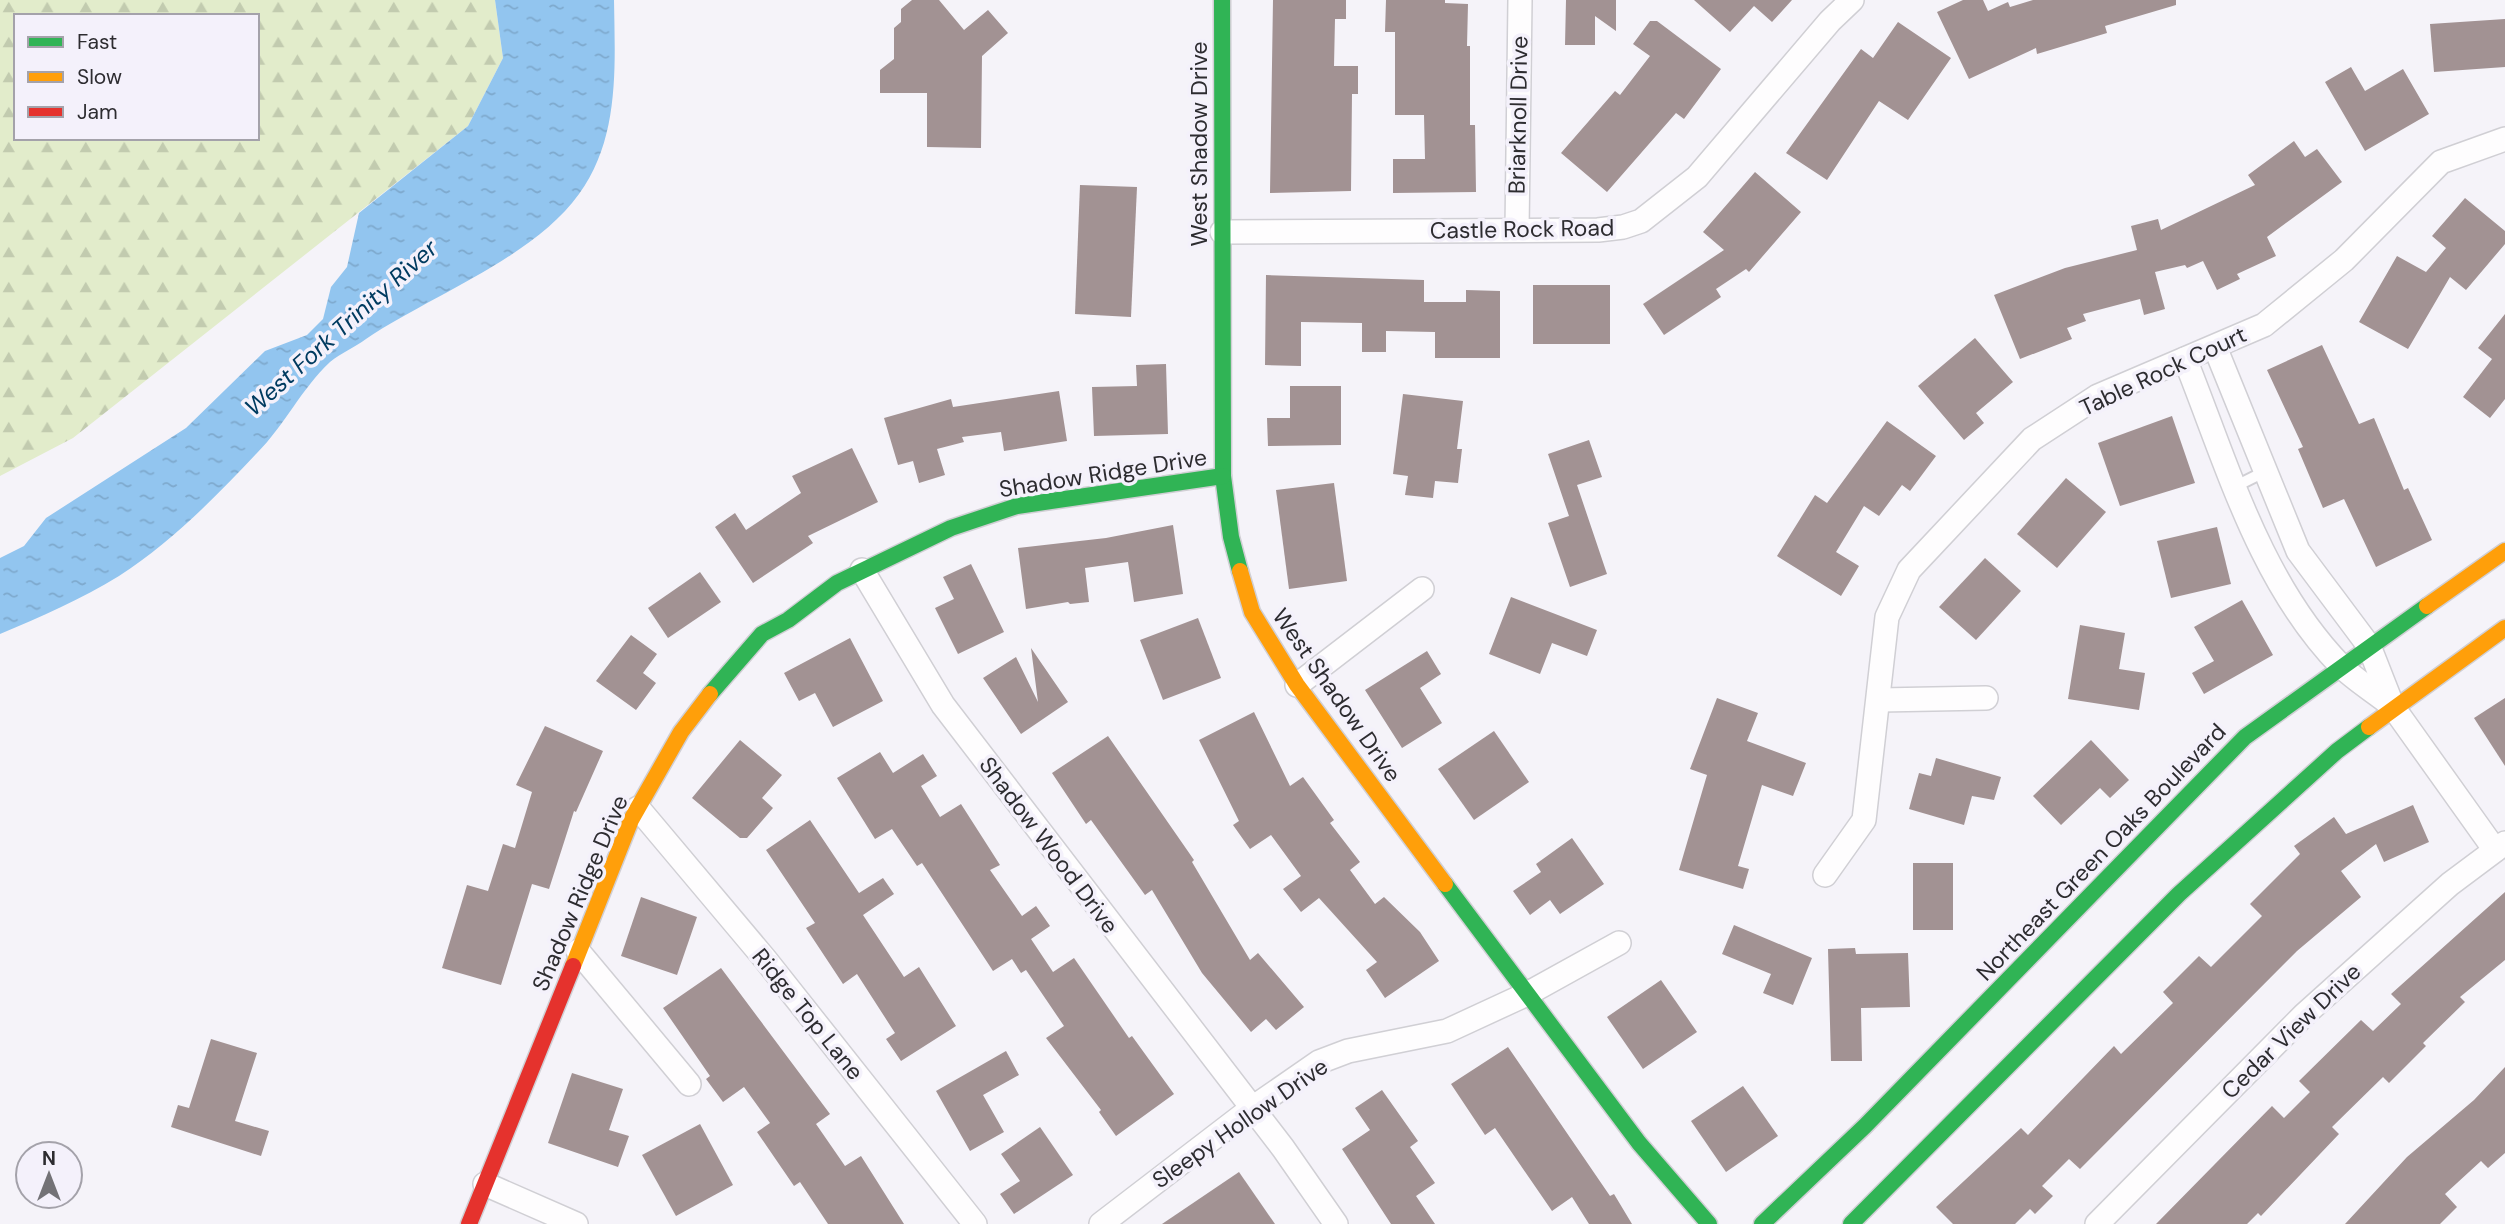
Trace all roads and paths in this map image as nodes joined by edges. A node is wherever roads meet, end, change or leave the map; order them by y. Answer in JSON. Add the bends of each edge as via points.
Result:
{"nodes":[{"id":1,"x":1222,"y":0,"type":"edge"},
{"id":2,"x":1520,"y":0,"type":"edge"},
{"id":3,"x":1852,"y":0,"type":"edge"},
{"id":4,"x":2505,"y":139,"type":"edge"},
{"id":5,"x":1517,"y":230,"type":"junction"},
{"id":6,"x":1222,"y":232,"type":"junction"},
{"id":7,"x":2215,"y":346,"type":"junction"},
{"id":8,"x":2186,"y":359,"type":"junction"},
{"id":9,"x":2266,"y":471,"type":"junction"},
{"id":10,"x":1223,"y":476,"type":"junction"},
{"id":11,"x":2236,"y":486,"type":"junction"},
{"id":12,"x":2505,"y":551,"type":"edge"},
{"id":13,"x":2285,"y":560,"type":"junction"},
{"id":14,"x":862,"y":570,"type":"junction"},
{"id":15,"x":1422,"y":589,"type":"dead end"},
{"id":16,"x":2505,"y":628,"type":"edge"},
{"id":17,"x":2369,"y":646,"type":"junction"},
{"id":18,"x":2341,"y":666,"type":"junction"},
{"id":19,"x":1297,"y":685,"type":"junction"},
{"id":20,"x":1986,"y":698,"type":"dead end"},
{"id":21,"x":1880,"y":699,"type":"junction"},
{"id":22,"x":2393,"y":707,"type":"junction"},
{"id":23,"x":638,"y":808,"type":"junction"},
{"id":24,"x":2500,"y":847,"type":"edge"},
{"id":25,"x":1825,"y":875,"type":"dead end"},
{"id":26,"x":1619,"y":943,"type":"dead end"},
{"id":27,"x":578,"y":951,"type":"junction"},
{"id":28,"x":1527,"y":994,"type":"junction"},
{"id":29,"x":689,"y":1084,"type":"dead end"},
{"id":30,"x":1251,"y":1109,"type":"junction"},
{"id":31,"x":485,"y":1184,"type":"junction"},
{"id":32,"x":469,"y":1224,"type":"edge"},
{"id":33,"x":576,"y":1224,"type":"edge"},
{"id":34,"x":975,"y":1224,"type":"edge"},
{"id":35,"x":1101,"y":1224,"type":"edge"},
{"id":36,"x":1336,"y":1224,"type":"edge"},
{"id":37,"x":1709,"y":1224,"type":"edge"},
{"id":38,"x":1762,"y":1224,"type":"edge"},
{"id":39,"x":1852,"y":1224,"type":"edge"},
{"id":40,"x":2097,"y":1224,"type":"edge"}],
"edges":[{"from":1,"to":6,"type":"street","name":"West Shadow Drive"},
{"from":2,"to":5,"type":"street","name":"Briarknoll Drive"},
{"from":3,"to":5,"type":"street","name":"Castle Rock Road","via":[[1697,177],[1658,209],[1623,227]]},
{"from":4,"to":7,"type":"street","name":"Table Rock Court","via":[[2441,162],[2344,260],[2263,325]]},
{"from":5,"to":6,"type":"street","name":"Castle Rock Road"},
{"from":6,"to":10,"type":"street","name":"West Shadow Drive"},
{"from":7,"to":8,"type":"street","name":"Table Rock Court"},
{"from":7,"to":9,"type":"street"},
{"from":8,"to":11,"type":"street"},
{"from":8,"to":21,"type":"street","name":"Table Rock Court","via":[[2098,396],[2032,439],[1909,570],[1887,617]]},
{"from":9,"to":11,"type":"lane"},
{"from":9,"to":13,"type":"street"},
{"from":10,"to":14,"type":"street","name":"Shadow Ridge Drive","via":[[1017,506],[951,528]]},
{"from":10,"to":19,"type":"street","name":"West Shadow Drive","via":[[1231,537],[1252,612]]},
{"from":11,"to":13,"type":"street","via":[[2263,553]]},
{"from":12,"to":17,"type":"street","name":"Northeast Green Oaks Boulevard"},
{"from":13,"to":17,"type":"street"},
{"from":13,"to":18,"type":"street","via":[[2301,616]]},
{"from":14,"to":23,"type":"street","name":"Shadow Ridge Drive","via":[[762,634],[681,732]]},
{"from":14,"to":30,"type":"street","name":"Shadow Wood Drive","via":[[943,705]]},
{"from":15,"to":19,"type":"street"},
{"from":16,"to":22,"type":"street"},
{"from":17,"to":18,"type":"street","name":"Northeast Green Oaks Boulevard"},
{"from":17,"to":22,"type":"street"},
{"from":18,"to":22,"type":"street"},
{"from":18,"to":38,"type":"street","name":"Northeast Green Oaks Boulevard","via":[[2245,737]]},
{"from":19,"to":28,"type":"street","name":"West Shadow Drive"},
{"from":20,"to":21,"type":"street"},
{"from":21,"to":25,"type":"street","name":"Table Rock Court","via":[[1864,820]]},
{"from":22,"to":24,"type":"street"},
{"from":22,"to":39,"type":"street","via":[[2337,751],[2179,894]]},
{"from":23,"to":27,"type":"street","name":"Shadow Ridge Drive"},
{"from":23,"to":34,"type":"street","name":"Ridge Top Lane","via":[[765,959]]},
{"from":24,"to":40,"type":"street","name":"Cedar View Drive","via":[[2450,884],[2304,1015]]},
{"from":26,"to":28,"type":"street","name":"Sleepy Hollow Drive"},
{"from":27,"to":29,"type":"street"},
{"from":27,"to":31,"type":"street","name":"Shadow Ridge Drive"},
{"from":28,"to":30,"type":"street","name":"Sleepy Hollow Drive","via":[[1447,1031],[1348,1051],[1319,1062]]},
{"from":28,"to":37,"type":"street","name":"West Shadow Drive","via":[[1639,1143]]},
{"from":30,"to":35,"type":"street","name":"Sleepy Hollow Drive"},
{"from":30,"to":36,"type":"street","name":"Shadow Wood Drive"},
{"from":31,"to":32,"type":"street","name":"Shadow Ridge Drive"},
{"from":31,"to":33,"type":"street"}]}
